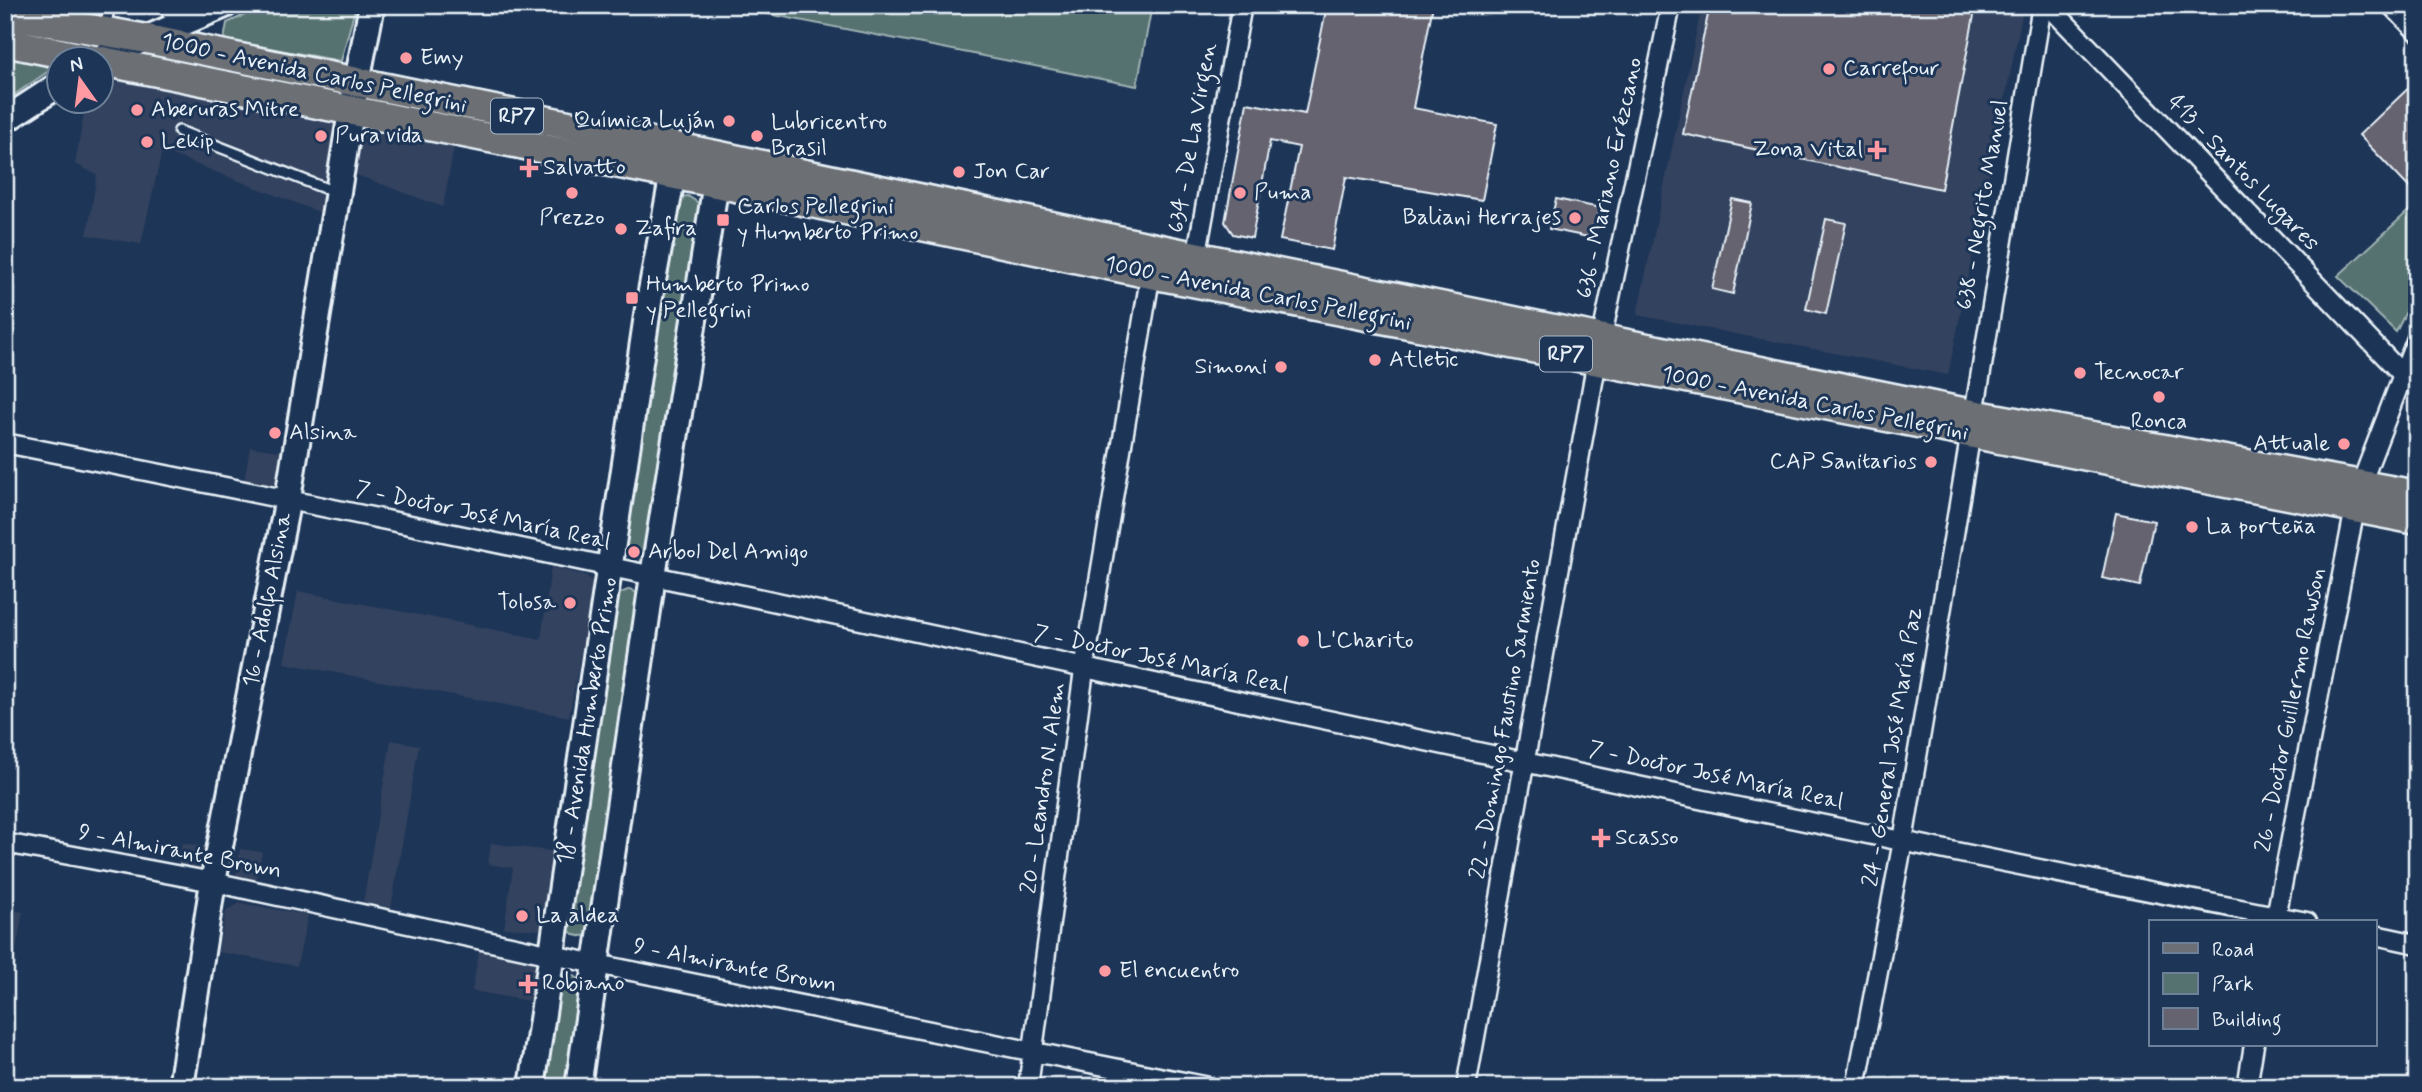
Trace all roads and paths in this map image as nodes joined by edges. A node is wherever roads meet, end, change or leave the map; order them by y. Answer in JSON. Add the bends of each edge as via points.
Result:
{"nodes":[{"id":1,"x":225,"y":5,"type":"edge"},
{"id":2,"x":372,"y":5,"type":"edge"},
{"id":3,"x":1242,"y":5,"type":"edge"},
{"id":4,"x":1671,"y":5,"type":"edge"},
{"id":5,"x":2042,"y":5,"type":"edge"},
{"id":6,"x":2048,"y":5,"type":"edge"},
{"id":7,"x":2391,"y":5,"type":"edge"},
{"id":8,"x":5,"y":13,"type":"edge"},
{"id":9,"x":174,"y":15,"type":"edge"},
{"id":10,"x":107,"y":19,"type":"edge"},
{"id":11,"x":2417,"y":32,"type":"edge"},
{"id":12,"x":147,"y":39,"type":"junction"},
{"id":13,"x":5,"y":42,"type":"edge"},
{"id":14,"x":46,"y":50,"type":"edge"},
{"id":15,"x":116,"y":52,"type":"edge"},
{"id":16,"x":116,"y":64,"type":"edge"},
{"id":17,"x":357,"y":84,"type":"junction"},
{"id":18,"x":46,"y":93,"type":"edge"},
{"id":19,"x":351,"y":112,"type":"junction"},
{"id":20,"x":5,"y":120,"type":"edge"},
{"id":21,"x":179,"y":131,"type":"dead end"},
{"id":22,"x":675,"y":162,"type":"junction"},
{"id":23,"x":718,"y":169,"type":"junction"},
{"id":24,"x":338,"y":194,"type":"junction"},
{"id":25,"x":1153,"y":261,"type":"junction"},
{"id":26,"x":1194,"y":267,"type":"junction"},
{"id":27,"x":2417,"y":338,"type":"edge"},
{"id":28,"x":1600,"y":349,"type":"junction"},
{"id":29,"x":2403,"y":375,"type":"junction"},
{"id":30,"x":1970,"y":424,"type":"junction"},
{"id":31,"x":5,"y":443,"type":"edge"},
{"id":32,"x":2417,"y":495,"type":"edge"},
{"id":33,"x":2358,"y":496,"type":"junction"},
{"id":34,"x":288,"y":498,"type":"junction"},
{"id":35,"x":2417,"y":520,"type":"edge"},
{"id":36,"x":611,"y":568,"type":"junction"},
{"id":37,"x":653,"y":576,"type":"junction"},
{"id":38,"x":1084,"y":670,"type":"junction"},
{"id":39,"x":1523,"y":760,"type":"junction"},
{"id":40,"x":1903,"y":841,"type":"junction"},
{"id":41,"x":5,"y":843,"type":"edge"},
{"id":42,"x":213,"y":883,"type":"junction"},
{"id":43,"x":2276,"y":919,"type":"edge"},
{"id":44,"x":2376,"y":935,"type":"edge"},
{"id":45,"x":2417,"y":944,"type":"edge"},
{"id":46,"x":552,"y":955,"type":"junction"},
{"id":47,"x":597,"y":963,"type":"junction"},
{"id":48,"x":2254,"y":1046,"type":"edge"},
{"id":49,"x":1033,"y":1050,"type":"junction"},
{"id":50,"x":181,"y":1087,"type":"edge"},
{"id":51,"x":532,"y":1087,"type":"edge"},
{"id":52,"x":579,"y":1087,"type":"edge"},
{"id":53,"x":1028,"y":1087,"type":"edge"},
{"id":54,"x":1209,"y":1087,"type":"edge"},
{"id":55,"x":1466,"y":1087,"type":"edge"},
{"id":56,"x":1856,"y":1087,"type":"edge"},
{"id":57,"x":2247,"y":1087,"type":"edge"}],
"edges":[{"from":1,"to":9,"type":"main road"},
{"from":2,"to":17,"type":"main road","name":"16 - Adolfo Alsina"},
{"from":3,"to":26,"type":"street","name":"634 - De La Virgen"},
{"from":4,"to":28,"type":"street","name":"636 - Mariano Erézcano"},
{"from":5,"to":30,"type":"street","name":"638 - Negrito Manuel"},
{"from":6,"to":29,"type":"street","name":"413 - Santos Lugares"},
{"from":7,"to":11,"type":"street"},
{"from":8,"to":10,"type":"main road","name":"1000 - Avenida Carlos Pellegrini","number":"RP7"},
{"from":9,"to":12,"type":"main road"},
{"from":10,"to":12,"type":"main road","name":"1000 - Avenida Carlos Pellegrini","number":"RP7"},
{"from":12,"to":15,"type":"main road","name":"1000 - Avenida Carlos Pellegrini"},
{"from":12,"to":17,"type":"main road","name":"1000 - Avenida Carlos Pellegrini","number":"RP7"},
{"from":13,"to":14,"type":"main road","name":"1000 - Avenida Carlos Pellegrini"},
{"from":16,"to":19,"type":"main road","name":"1000 - Avenida Carlos Pellegrini","number":"RP7"},
{"from":17,"to":19,"type":"main road","name":"16 - Adolfo Alsina"},
{"from":17,"to":22,"type":"main road","name":"1000 - Avenida Carlos Pellegrini","number":"RP7"},
{"from":18,"to":20,"type":"main road"},
{"from":19,"to":22,"type":"main road","name":"1000 - Avenida Carlos Pellegrini","number":"RP7"},
{"from":19,"to":24,"type":"main road","name":"16 - Adolfo Alsina"},
{"from":21,"to":24,"type":"lane"},
{"from":22,"to":23,"type":"main road","name":"1000 - Avenida Carlos Pellegrini","number":"RP7"},
{"from":22,"to":36,"type":"main road","name":"18 - Avenida Humberto Primo","via":[[649,302]]},
{"from":23,"to":25,"type":"main road","name":"1000 - Avenida Carlos Pellegrini","number":"RP7"},
{"from":23,"to":37,"type":"main road","name":"18 - Avenida Humberto Primo"},
{"from":24,"to":34,"type":"main road","name":"16 - Adolfo Alsina"},
{"from":25,"to":26,"type":"main road","name":"1000 - Avenida Carlos Pellegrini","number":"RP7"},
{"from":25,"to":38,"type":"street","name":"20 - Leandro N. Alem"},
{"from":26,"to":28,"type":"main road","name":"1000 - Avenida Carlos Pellegrini","number":"RP7"},
{"from":27,"to":29,"type":"street","name":"26 - Doctor Guillermo Rawson"},
{"from":28,"to":30,"type":"main road","name":"1000 - Avenida Carlos Pellegrini","number":"RP7"},
{"from":28,"to":39,"type":"street","name":"22 - Domingo Faustino Sarmiento"},
{"from":29,"to":33,"type":"street","name":"26 - Doctor Guillermo Rawson"},
{"from":30,"to":33,"type":"main road","name":"1000 - Avenida Carlos Pellegrini","number":"RP7"},
{"from":30,"to":40,"type":"street","name":"24 - General José María Paz"},
{"from":31,"to":34,"type":"street","name":"7 - Doctor José María Real"},
{"from":32,"to":33,"type":"main road","name":"1000 - Avenida Carlos Pellegrini","number":"RP7"},
{"from":33,"to":35,"type":"main road","name":"1000 - Avenida Carlos Pellegrini","number":"RP7"},
{"from":33,"to":43,"type":"street","name":"26 - Doctor Guillermo Rawson"},
{"from":34,"to":36,"type":"street","name":"7 - Doctor José María Real"},
{"from":34,"to":42,"type":"main road","name":"16 - Adolfo Alsina"},
{"from":36,"to":37,"type":"street","name":"7 - Doctor José María Real"},
{"from":36,"to":46,"type":"main road","name":"18 - Avenida Humberto Primo"},
{"from":37,"to":38,"type":"street","name":"7 - Doctor José María Real"},
{"from":37,"to":47,"type":"main road","name":"18 - Avenida Humberto Primo"},
{"from":38,"to":39,"type":"street","name":"7 - Doctor José María Real"},
{"from":38,"to":49,"type":"street","name":"20 - Leandro N. Alem"},
{"from":39,"to":40,"type":"street","name":"7 - Doctor José María Real"},
{"from":39,"to":55,"type":"street","name":"22 - Domingo Faustino Sarmiento"},
{"from":40,"to":43,"type":"street","name":"7 - Doctor José María Real"},
{"from":40,"to":56,"type":"street","name":"24 - General José María Paz"},
{"from":41,"to":42,"type":"street","name":"9 - Almirante Brown"},
{"from":42,"to":46,"type":"street","name":"9 - Almirante Brown"},
{"from":42,"to":50,"type":"main road","name":"16 - Adolfo Alsina"},
{"from":44,"to":45,"type":"street"},
{"from":46,"to":47,"type":"street","name":"9 - Almirante Brown"},
{"from":46,"to":51,"type":"main road","name":"18 - Avenida Humberto Primo"},
{"from":47,"to":49,"type":"street","name":"9 - Almirante Brown"},
{"from":47,"to":52,"type":"main road","name":"18 - Avenida Humberto Primo"},
{"from":48,"to":57,"type":"street"},
{"from":49,"to":53,"type":"street","name":"20 - Leandro N. Alem"},
{"from":49,"to":54,"type":"street","name":"9 - Almirante Brown"}]}
